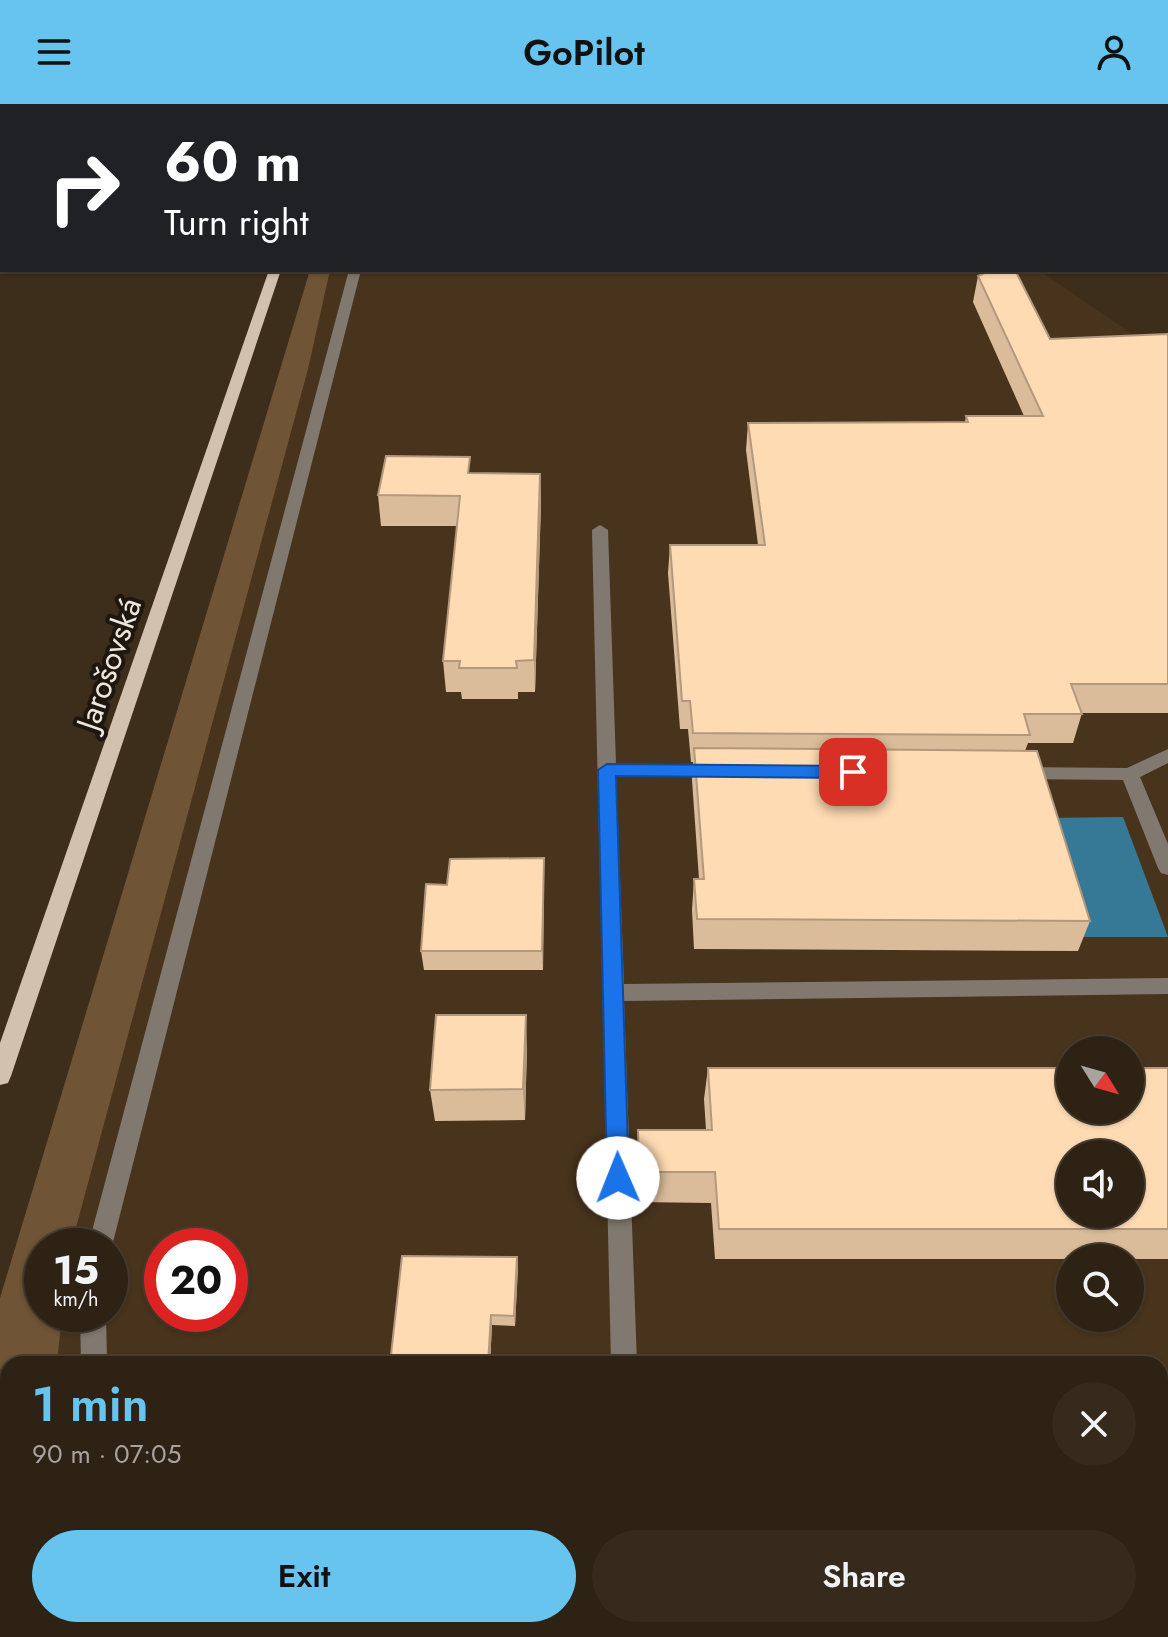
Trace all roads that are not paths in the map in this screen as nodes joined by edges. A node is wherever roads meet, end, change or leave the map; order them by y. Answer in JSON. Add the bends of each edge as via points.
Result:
{"nodes":[{"id":1,"x":274,"y":272,"type":"edge"},
{"id":2,"x":356,"y":272,"type":"edge"},
{"id":3,"x":600,"y":530,"type":"dead end"},
{"id":4,"x":1168,"y":755,"type":"edge"},
{"id":5,"x":607,"y":770,"type":"junction"},
{"id":6,"x":734,"y":771,"type":"edge"},
{"id":7,"x":1003,"y":773,"type":"edge"},
{"id":8,"x":1130,"y":774,"type":"junction"},
{"id":9,"x":1168,"y":868,"type":"edge"},
{"id":10,"x":1168,"y":986,"type":"edge"},
{"id":11,"x":613,"y":993,"type":"junction"},
{"id":12,"x":0,"y":1076,"type":"edge"},
{"id":13,"x":105,"y":1228,"type":"edge"},
{"id":14,"x":93,"y":1332,"type":"edge"},
{"id":15,"x":94,"y":1356,"type":"edge"},
{"id":16,"x":624,"y":1356,"type":"edge"}],
"edges":[{"from":1,"to":12,"type":"main road","name":"Jarošovská"},
{"from":2,"to":13,"type":"lane"},
{"from":3,"to":5,"type":"lane"},
{"from":4,"to":8,"type":"lane"},
{"from":5,"to":6,"type":"lane"},
{"from":5,"to":11,"type":"lane"},
{"from":7,"to":8,"type":"lane"},
{"from":8,"to":9,"type":"lane"},
{"from":10,"to":11,"type":"lane"},
{"from":11,"to":16,"type":"lane"},
{"from":14,"to":15,"type":"lane"}]}
